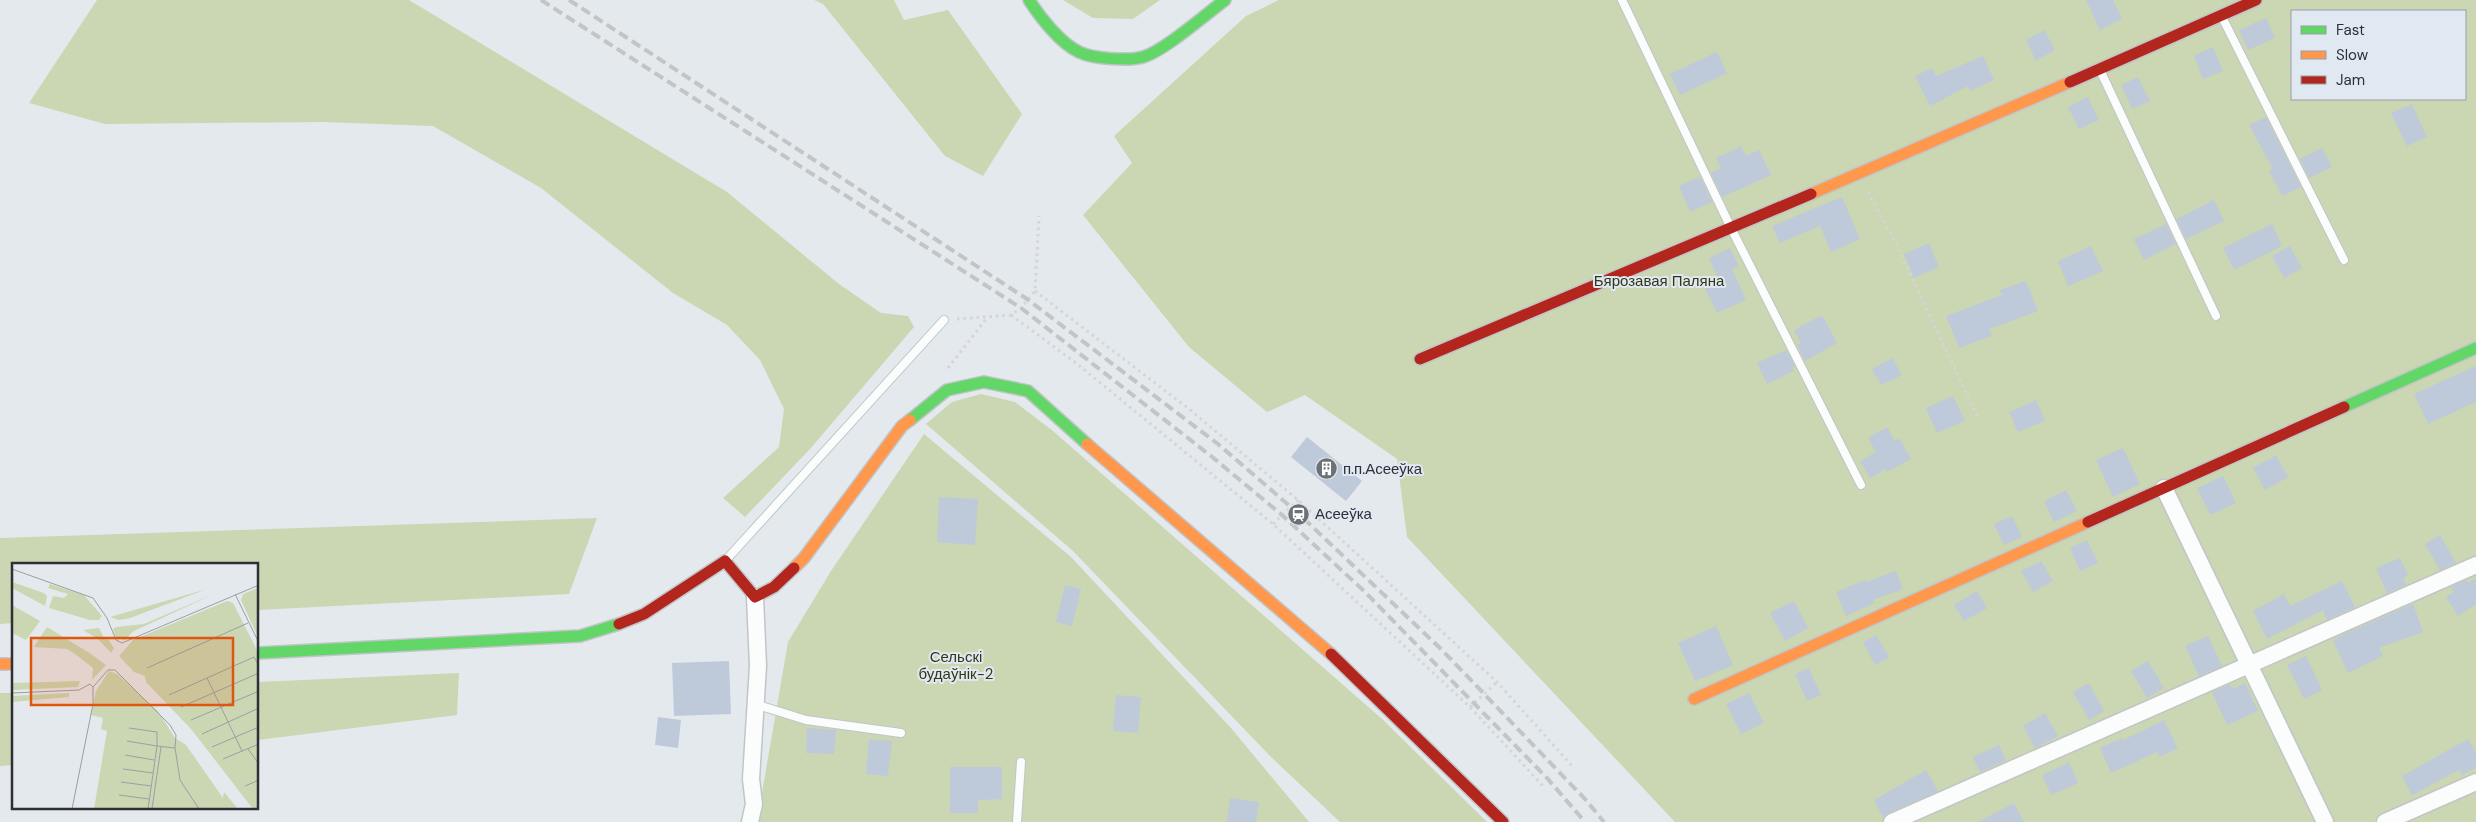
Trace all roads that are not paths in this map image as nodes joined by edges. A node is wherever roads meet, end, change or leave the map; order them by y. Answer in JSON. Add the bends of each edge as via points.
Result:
{"nodes":[{"id":1,"x":1029,"y":0,"type":"edge"},
{"id":2,"x":1224,"y":0,"type":"edge"},
{"id":3,"x":1622,"y":0,"type":"edge"},
{"id":4,"x":2256,"y":0,"type":"edge"},
{"id":5,"x":2221,"y":15,"type":"junction"},
{"id":6,"x":2099,"y":69,"type":"junction"},
{"id":7,"x":1731,"y":228,"type":"junction"},
{"id":8,"x":2344,"y":260,"type":"dead end"},
{"id":9,"x":2216,"y":316,"type":"dead end"},
{"id":10,"x":944,"y":320,"type":"road end"},
{"id":11,"x":2476,"y":348,"type":"edge"},
{"id":12,"x":1420,"y":359,"type":"dead end"},
{"id":13,"x":1861,"y":485,"type":"dead end"},
{"id":14,"x":2164,"y":488,"type":"junction"},
{"id":15,"x":725,"y":561,"type":"junction"},
{"id":16,"x":2476,"y":565,"type":"edge"},
{"id":17,"x":755,"y":598,"type":"junction"},
{"id":18,"x":259,"y":653,"type":"edge"},
{"id":19,"x":2249,"y":665,"type":"junction"},
{"id":20,"x":1694,"y":699,"type":"dead end"},
{"id":21,"x":755,"y":704,"type":"junction"},
{"id":22,"x":901,"y":733,"type":"dead end"},
{"id":23,"x":1022,"y":762,"type":"dead end"},
{"id":24,"x":2476,"y":782,"type":"edge"},
{"id":25,"x":750,"y":822,"type":"edge"},
{"id":26,"x":1017,"y":822,"type":"edge"},
{"id":27,"x":1503,"y":822,"type":"edge"},
{"id":28,"x":1892,"y":822,"type":"edge"},
{"id":29,"x":2325,"y":822,"type":"edge"},
{"id":30,"x":2385,"y":822,"type":"edge"}],
"edges":[{"from":1,"to":2,"type":"street","via":[[1043,22],[1079,52],[1112,60],[1143,57],[1160,48]]},
{"from":3,"to":7,"type":"lane"},
{"from":4,"to":5,"type":"street"},
{"from":5,"to":6,"type":"street"},
{"from":5,"to":8,"type":"lane"},
{"from":6,"to":7,"type":"street"},
{"from":6,"to":9,"type":"lane"},
{"from":7,"to":12,"type":"street"},
{"from":7,"to":13,"type":"lane"},
{"from":10,"to":15,"type":"lane"},
{"from":11,"to":14,"type":"street"},
{"from":14,"to":19,"type":"street"},
{"from":14,"to":20,"type":"street"},
{"from":15,"to":17,"type":"street"},
{"from":15,"to":18,"type":"street","via":[[644,614],[580,636]]},
{"from":16,"to":19,"type":"street"},
{"from":17,"to":21,"type":"street","via":[[758,666]]},
{"from":17,"to":27,"type":"street","via":[[774,587],[804,558],[902,426],[947,390],[984,382],[1028,391],[1331,654]]},
{"from":19,"to":28,"type":"street"},
{"from":19,"to":29,"type":"street"},
{"from":21,"to":22,"type":"lane","via":[[806,720]]},
{"from":21,"to":25,"type":"street","via":[[751,779],[754,804]]},
{"from":23,"to":26,"type":"lane"},
{"from":24,"to":30,"type":"street"}]}
